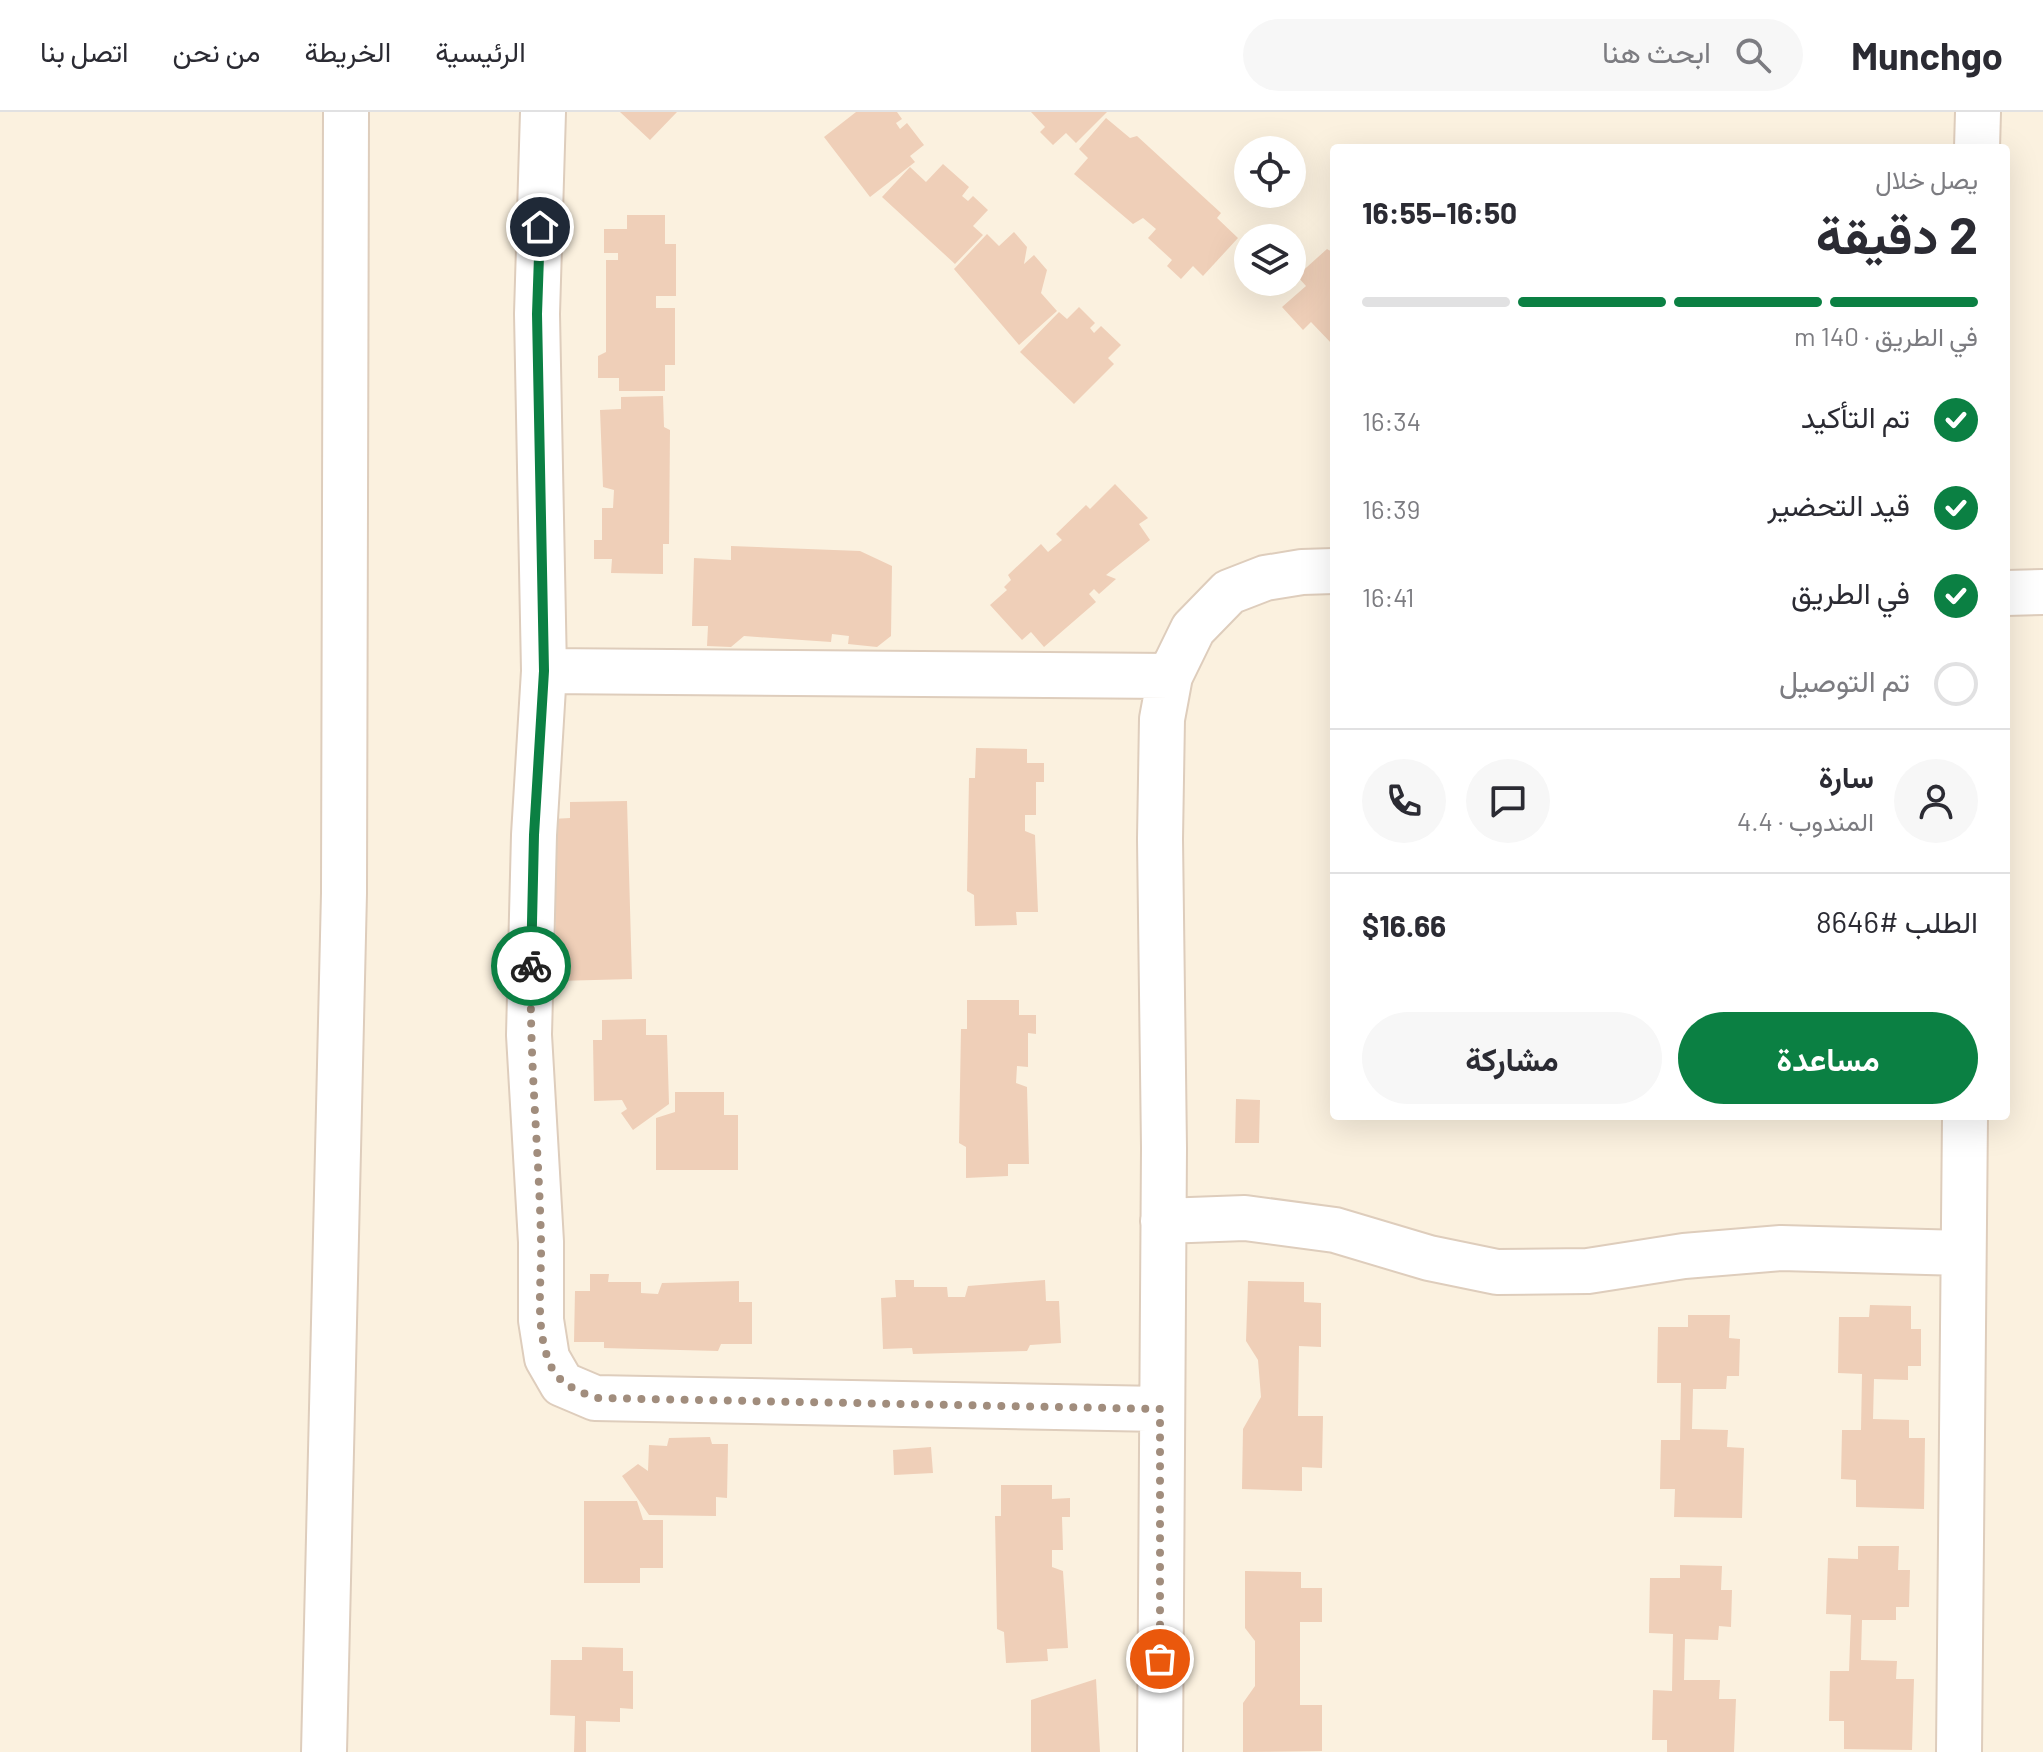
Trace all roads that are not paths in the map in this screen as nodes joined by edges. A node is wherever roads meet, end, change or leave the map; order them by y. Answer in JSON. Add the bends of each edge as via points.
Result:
{"nodes":[{"id":1,"x":346,"y":112,"type":"edge"},
{"id":2,"x":543,"y":112,"type":"edge"},
{"id":3,"x":1978,"y":112,"type":"edge"},
{"id":4,"x":1977,"y":144,"type":"edge"},
{"id":5,"x":1330,"y":571,"type":"edge"},
{"id":6,"x":2043,"y":592,"type":"edge"},
{"id":7,"x":2010,"y":593,"type":"edge"},
{"id":8,"x":544,"y":671,"type":"junction"},
{"id":9,"x":1170,"y":676,"type":"junction"},
{"id":10,"x":1965,"y":1120,"type":"edge"},
{"id":11,"x":1163,"y":1221,"type":"junction"},
{"id":12,"x":1963,"y":1253,"type":"junction"},
{"id":13,"x":1160,"y":1409,"type":"junction"},
{"id":14,"x":324,"y":1752,"type":"edge"},
{"id":15,"x":1160,"y":1752,"type":"edge"},
{"id":16,"x":1959,"y":1752,"type":"edge"}],
"edges":[{"from":1,"to":14,"type":"street","via":[[344,893]]},
{"from":2,"to":8,"type":"street","via":[[537,314]]},
{"from":3,"to":4,"type":"street"},
{"from":5,"to":9,"type":"street","via":[[1265,578],[1229,592],[1193,629]]},
{"from":6,"to":7,"type":"street"},
{"from":8,"to":9,"type":"street"},
{"from":8,"to":13,"type":"street","via":[[529,1035],[541,1320],[547,1358],[562,1384],[595,1398]]},
{"from":9,"to":11,"type":"street","via":[[1162,719],[1160,839]]},
{"from":10,"to":12,"type":"street"},
{"from":11,"to":12,"type":"street","via":[[1245,1218],[1335,1230],[1497,1272],[1588,1271],[1781,1248]]},
{"from":11,"to":13,"type":"street"},
{"from":12,"to":16,"type":"street"},
{"from":13,"to":15,"type":"street"}]}
